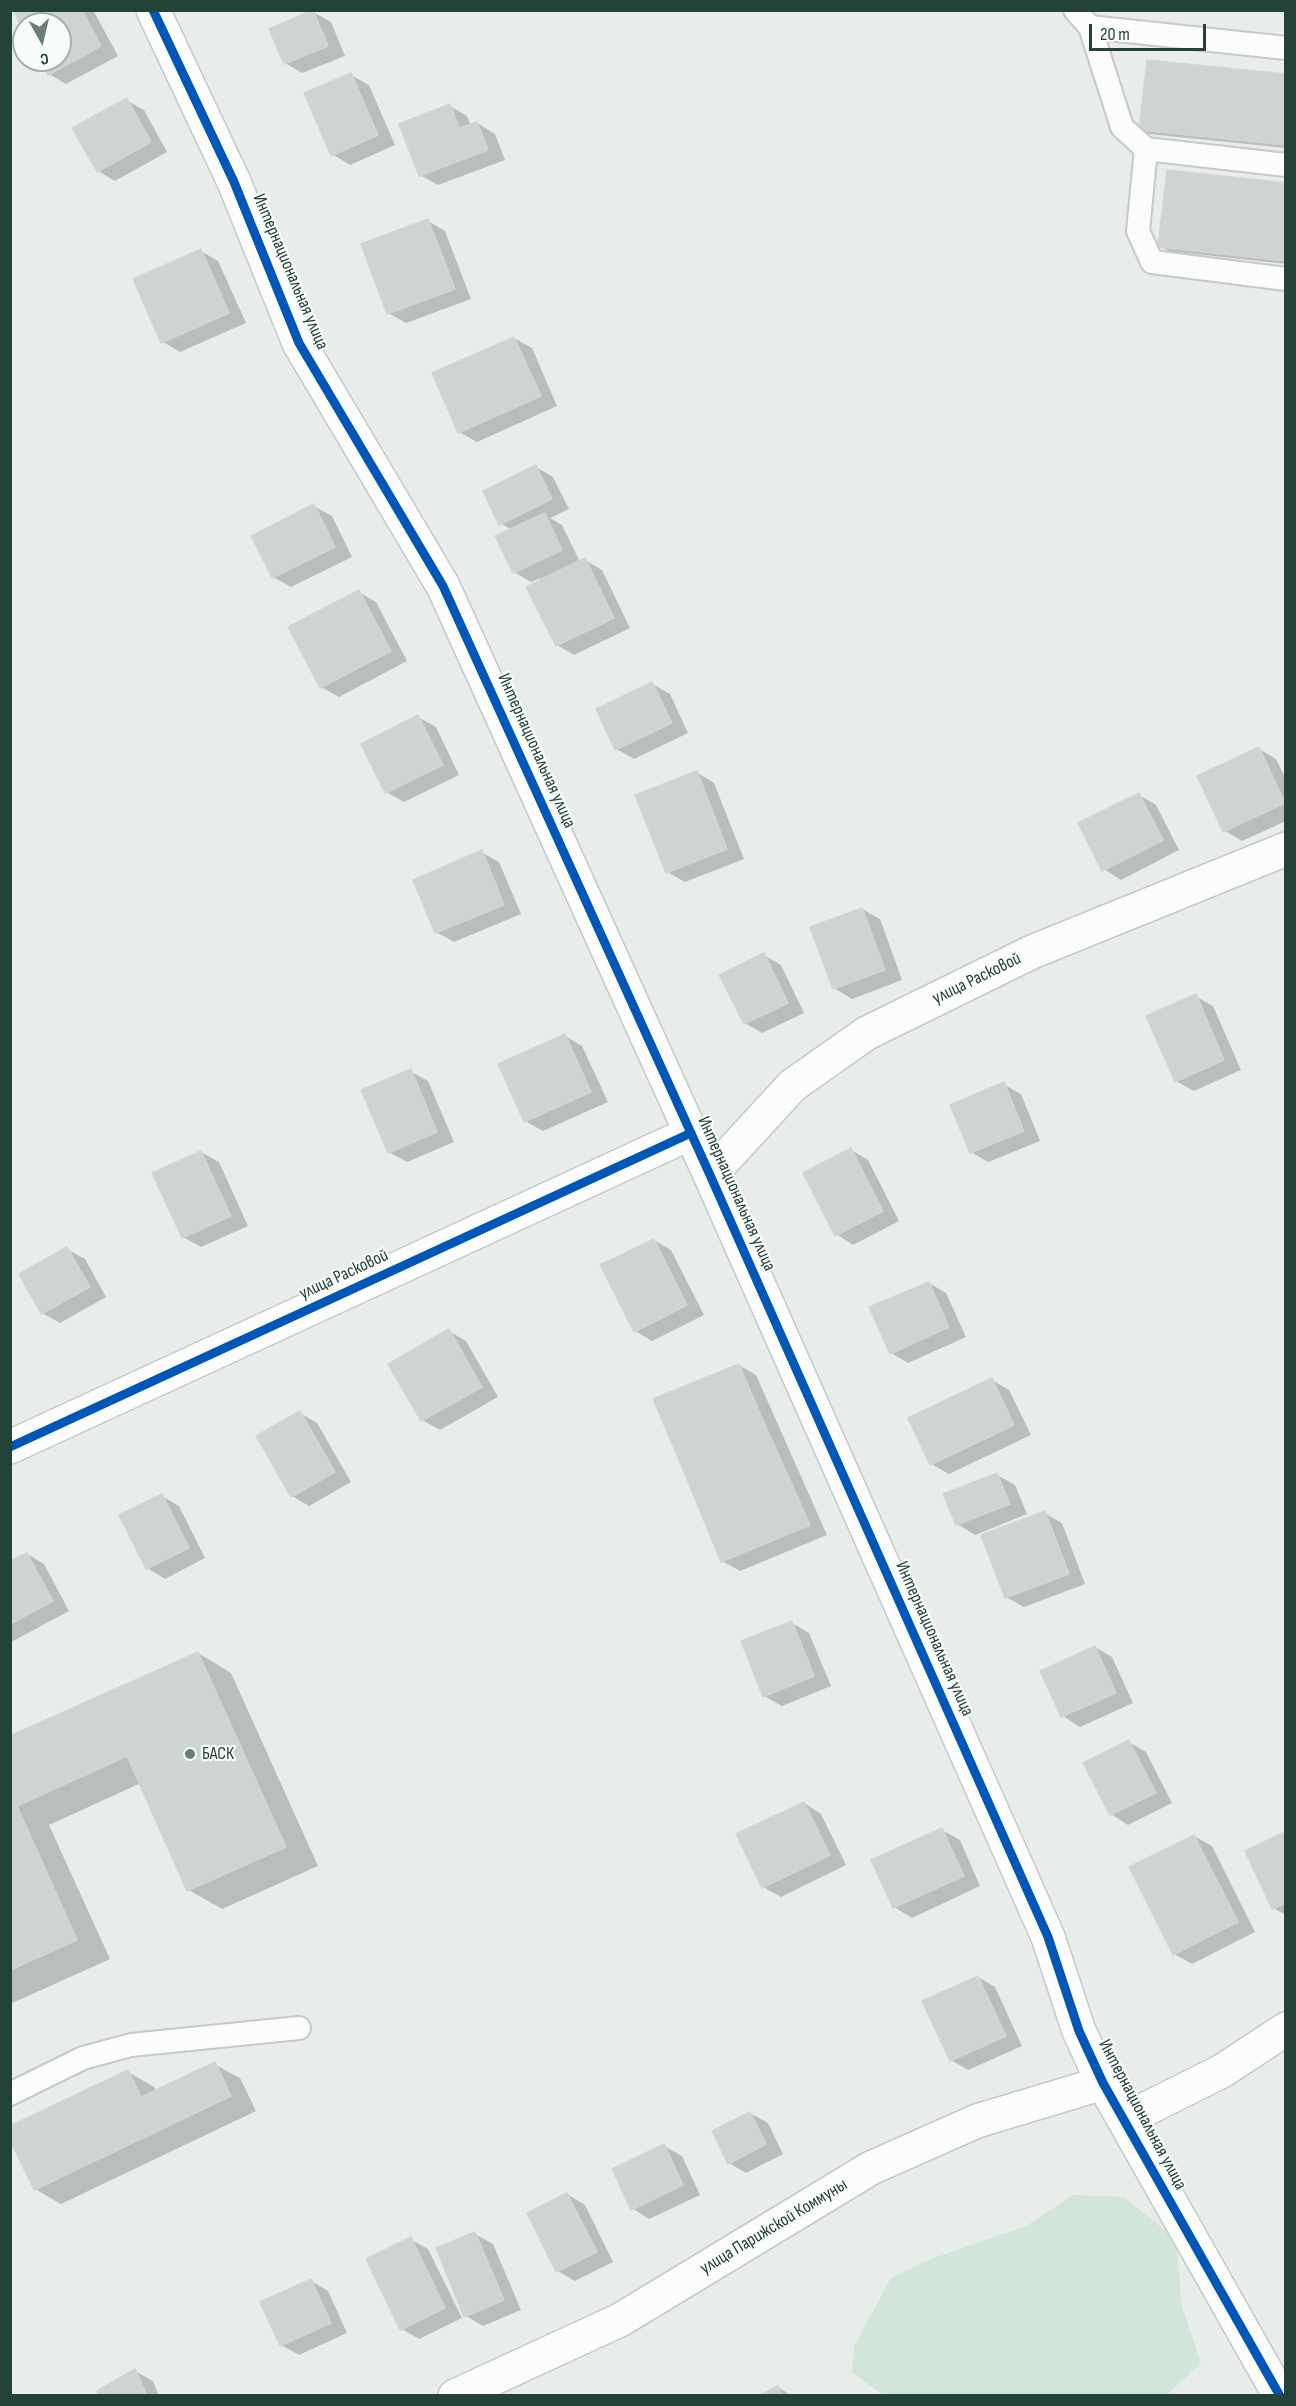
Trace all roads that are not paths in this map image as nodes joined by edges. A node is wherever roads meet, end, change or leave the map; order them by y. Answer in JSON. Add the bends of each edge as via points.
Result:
{"nodes":[{"id":1,"x":153,"y":10,"type":"edge"},
{"id":2,"x":1075,"y":10,"type":"edge"},
{"id":3,"x":1090,"y":27,"type":"junction"},
{"id":4,"x":1286,"y":48,"type":"edge"},
{"id":5,"x":1146,"y":149,"type":"junction"},
{"id":6,"x":1286,"y":165,"type":"edge"},
{"id":7,"x":1286,"y":279,"type":"edge"},
{"id":8,"x":1286,"y":849,"type":"edge"},
{"id":9,"x":691,"y":1133,"type":"junction"},
{"id":10,"x":710,"y":1175,"type":"junction"},
{"id":11,"x":10,"y":1447,"type":"edge"},
{"id":12,"x":299,"y":2028,"type":"dead end"},
{"id":13,"x":1286,"y":2029,"type":"edge"},
{"id":14,"x":1103,"y":2083,"type":"junction"},
{"id":15,"x":10,"y":2094,"type":"edge"},
{"id":16,"x":1124,"y":2120,"type":"junction"},
{"id":17,"x":456,"y":2396,"type":"edge"},
{"id":18,"x":1280,"y":2396,"type":"edge"}],
"edges":[{"from":1,"to":9,"type":"street","name":"Интернациональная улица","via":[[234,182],[299,342],[443,586]]},
{"from":2,"to":3,"type":"lane"},
{"from":3,"to":4,"type":"lane"},
{"from":3,"to":5,"type":"lane","via":[[1122,127]]},
{"from":5,"to":6,"type":"lane"},
{"from":5,"to":7,"type":"lane","via":[[1138,231],[1152,262]]},
{"from":8,"to":10,"type":"street","name":"улица Расковой","via":[[1032,952],[867,1033],[793,1085]]},
{"from":9,"to":10,"type":"street","name":"Интернациональная улица"},
{"from":9,"to":11,"type":"street","name":"улица Расковой"},
{"from":10,"to":14,"type":"street","name":"Интернациональная улица","via":[[1048,1937],[1079,2031]]},
{"from":12,"to":15,"type":"lane","via":[[131,2045],[83,2058]]},
{"from":13,"to":16,"type":"street","via":[[1222,2071]]},
{"from":14,"to":16,"type":"street","name":"Интернациональная улица"},
{"from":14,"to":17,"type":"street","name":"улица Парижской Коммуны","via":[[977,2121],[871,2168],[620,2320]]},
{"from":16,"to":18,"type":"street","name":"Интернациональная улица"}]}
